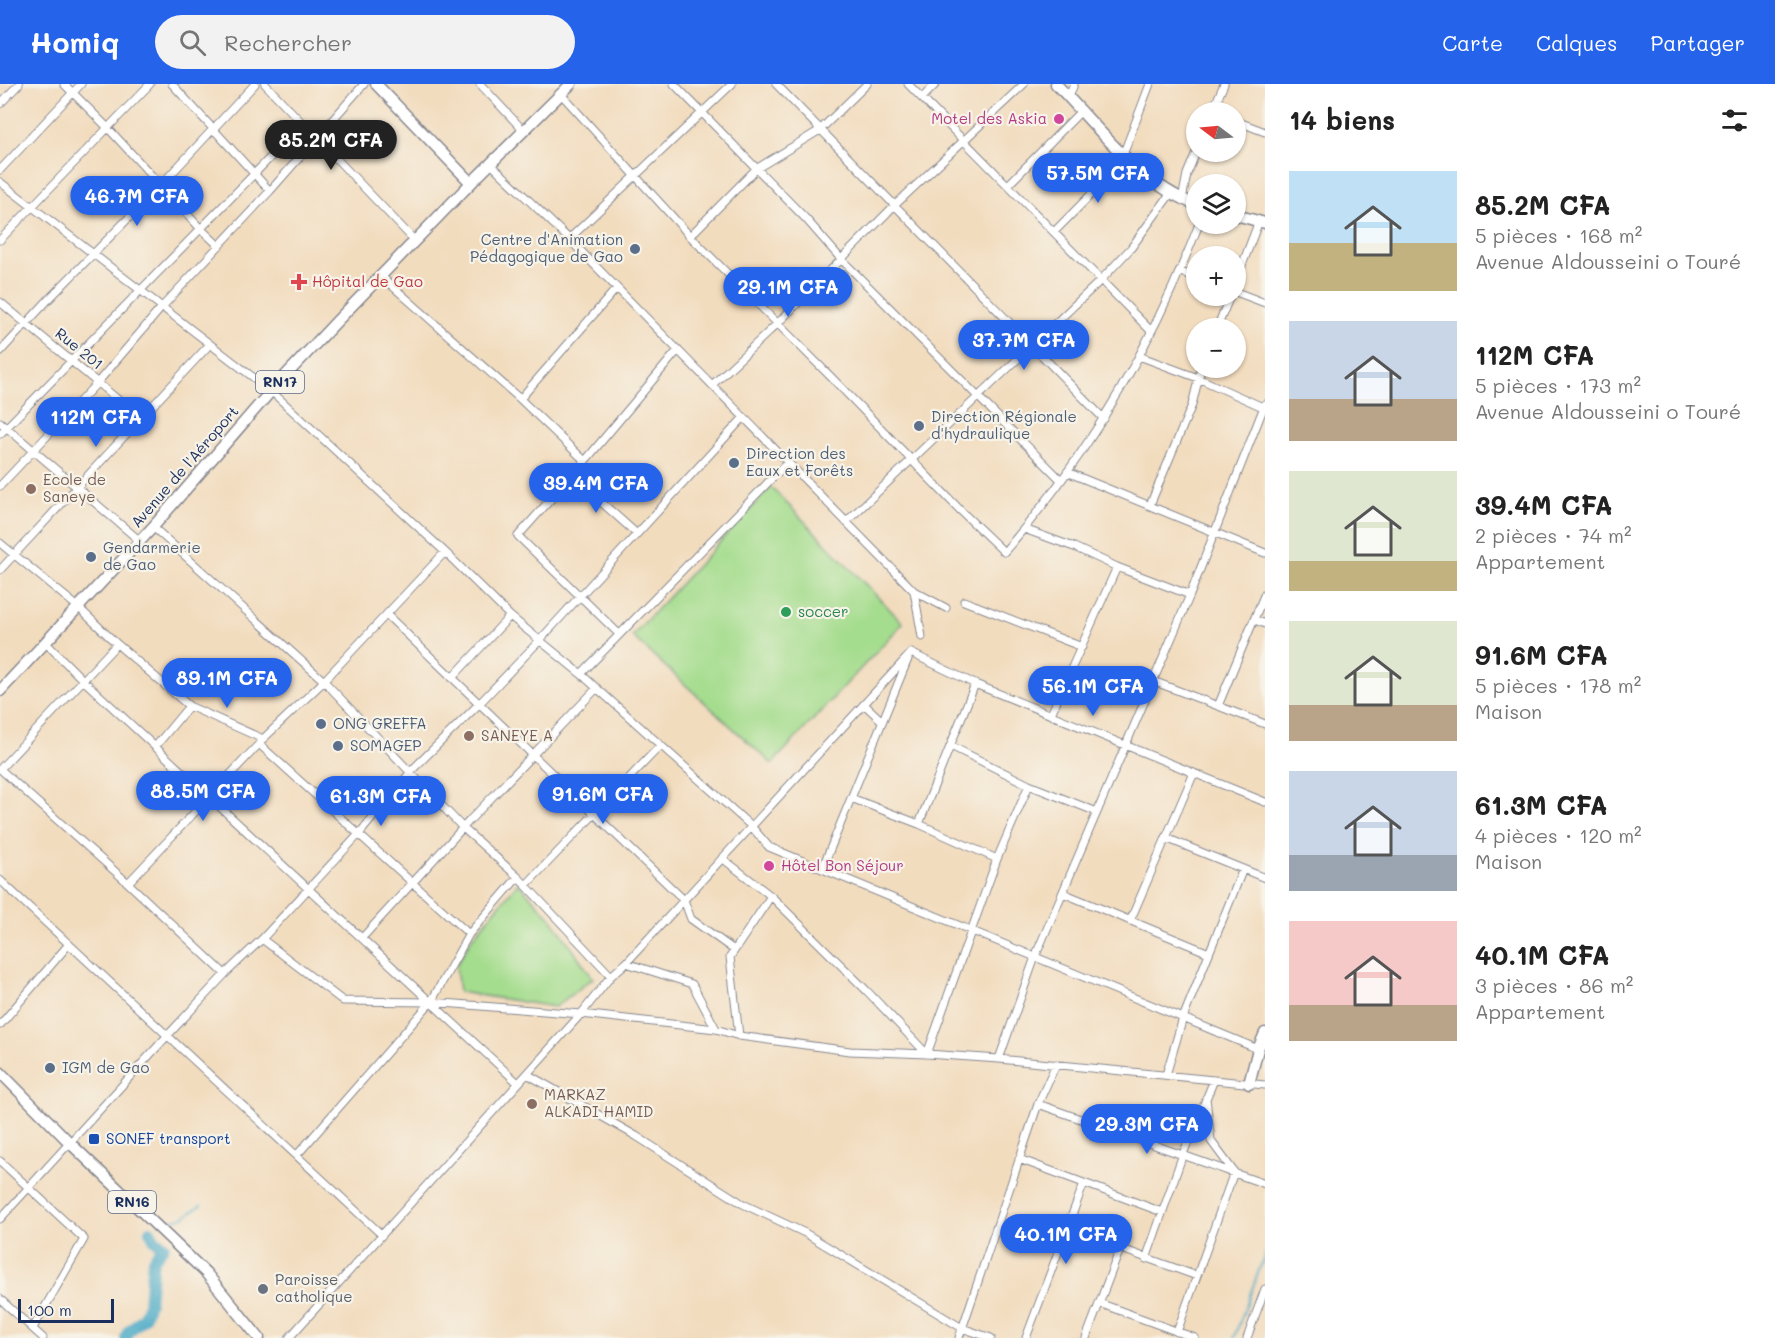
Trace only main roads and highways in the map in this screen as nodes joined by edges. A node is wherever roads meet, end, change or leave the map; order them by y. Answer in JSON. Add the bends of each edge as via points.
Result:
{"nodes":[{"id":1,"x":376,"y":84,"type":"edge"},
{"id":2,"x":571,"y":84,"type":"edge"},
{"id":3,"x":1056,"y":84,"type":"edge"},
{"id":4,"x":471,"y":183,"type":"junction"},
{"id":5,"x":1186,"y":201,"type":"edge"},
{"id":6,"x":1246,"y":218,"type":"edge"},
{"id":7,"x":1262,"y":222,"type":"edge"},
{"id":8,"x":0,"y":691,"type":"edge"},
{"id":9,"x":1265,"y":1033,"type":"edge"},
{"id":10,"x":0,"y":1072,"type":"edge"},
{"id":11,"x":1250,"y":1083,"type":"road end"},
{"id":12,"x":259,"y":1338,"type":"edge"}],
"edges":[{"from":1,"to":4,"type":"main road"},
{"from":2,"to":4,"type":"main road","name":"Avenue de l'Aéroport","number":"RN17"},
{"from":3,"to":5,"type":"main road","via":[[1124,157]]},
{"from":4,"to":8,"type":"main road","name":"Avenue de l'Aéroport","number":"RN17","via":[[271,392],[153,527]]},
{"from":6,"to":7,"type":"main road"},
{"from":9,"to":11,"type":"main road"},
{"from":10,"to":12,"type":"main road","number":"RN16","via":[[206,1273]]}]}
